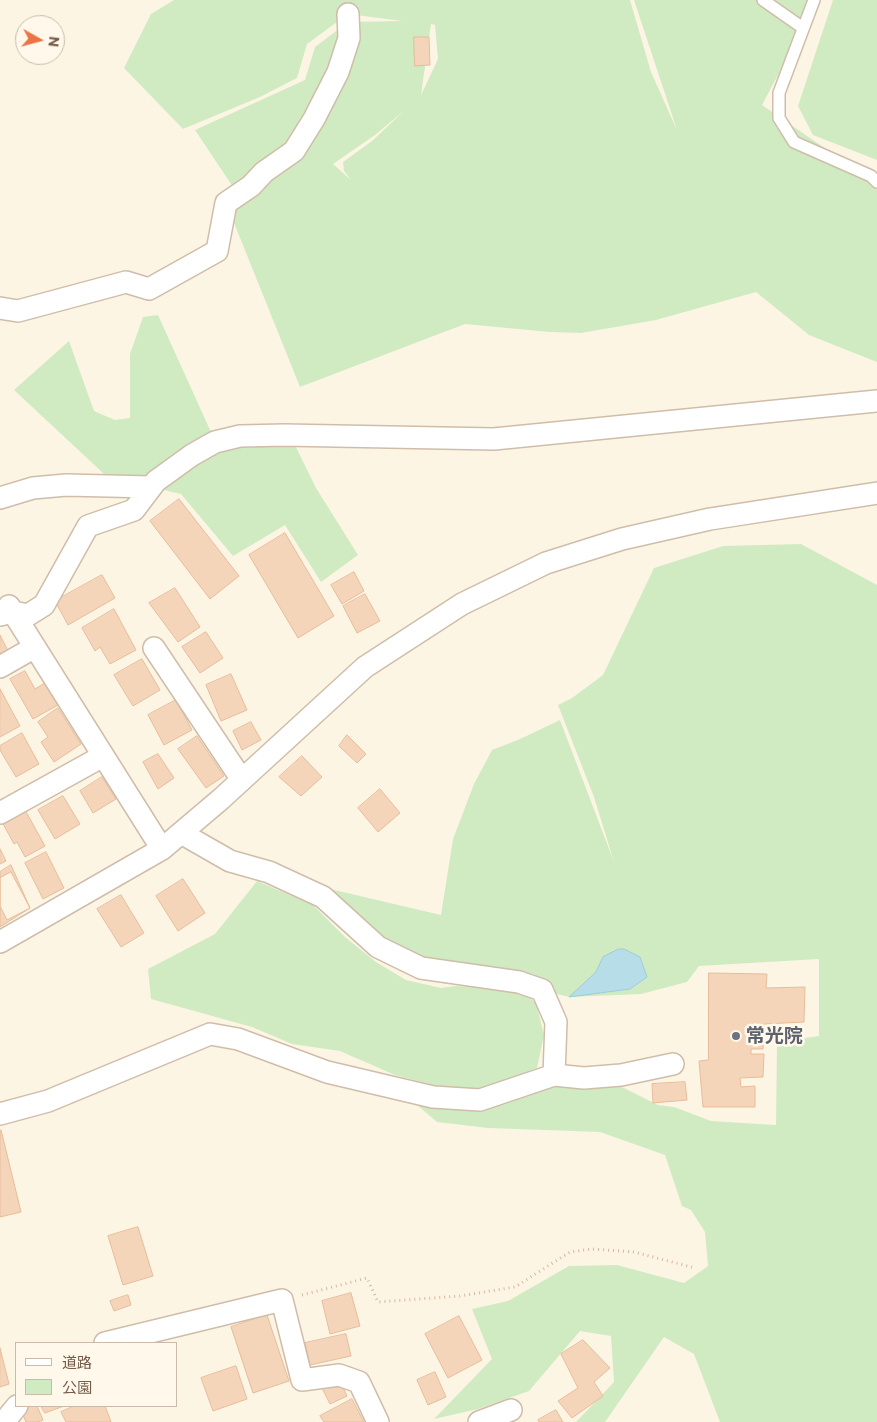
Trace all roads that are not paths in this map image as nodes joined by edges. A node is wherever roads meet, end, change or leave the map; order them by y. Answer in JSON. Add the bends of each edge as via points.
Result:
{"nodes":[{"id":1,"x":763,"y":0,"type":"edge"},
{"id":2,"x":814,"y":0,"type":"edge"},
{"id":3,"x":348,"y":14,"type":"dead end"},
{"id":4,"x":804,"y":28,"type":"junction"},
{"id":5,"x":877,"y":182,"type":"edge"},
{"id":6,"x":0,"y":308,"type":"edge"},
{"id":7,"x":877,"y":401,"type":"edge"},
{"id":8,"x":151,"y":487,"type":"junction"},
{"id":9,"x":877,"y":493,"type":"edge"},
{"id":10,"x":0,"y":498,"type":"edge"},
{"id":11,"x":7,"y":609,"type":"edge"},
{"id":12,"x":35,"y":647,"type":"junction"},
{"id":13,"x":154,"y":648,"type":"dead end"},
{"id":14,"x":0,"y":667,"type":"edge"},
{"id":15,"x":104,"y":756,"type":"junction"},
{"id":16,"x":242,"y":780,"type":"junction"},
{"id":17,"x":0,"y":813,"type":"edge"},
{"id":18,"x":181,"y":832,"type":"junction"},
{"id":19,"x":162,"y":849,"type":"junction"},
{"id":20,"x":0,"y":942,"type":"edge"},
{"id":21,"x":673,"y":1064,"type":"dead end"},
{"id":22,"x":554,"y":1075,"type":"junction"},
{"id":23,"x":0,"y":1114,"type":"edge"},
{"id":24,"x":109,"y":1342,"type":"edge"},
{"id":25,"x":16,"y":1407,"type":"edge"},
{"id":26,"x":511,"y":1410,"type":"dead end"},
{"id":27,"x":7,"y":1422,"type":"edge"},
{"id":28,"x":378,"y":1422,"type":"edge"},
{"id":29,"x":479,"y":1422,"type":"edge"}],
"edges":[{"from":1,"to":4,"type":"lane"},
{"from":2,"to":4,"type":"lane"},
{"from":3,"to":6,"type":"street","via":[[349,38],[338,72],[314,119],[294,152],[226,203],[217,251],[149,289],[126,282],[18,311]]},
{"from":4,"to":5,"type":"lane","via":[[779,94],[779,118],[794,142],[871,176]]},
{"from":7,"to":8,"type":"street","via":[[494,439],[240,436],[215,442],[192,455]]},
{"from":8,"to":10,"type":"street","via":[[66,485],[33,488]]},
{"from":8,"to":11,"type":"street","via":[[134,510],[88,526],[44,605],[28,615]]},
{"from":9,"to":16,"type":"street","via":[[710,519],[622,539],[546,563],[462,604],[365,667]]},
{"from":11,"to":12,"type":"street"},
{"from":12,"to":14,"type":"street"},
{"from":12,"to":15,"type":"street"},
{"from":13,"to":16,"type":"street"},
{"from":15,"to":17,"type":"street"},
{"from":15,"to":19,"type":"street"},
{"from":16,"to":18,"type":"street"},
{"from":18,"to":19,"type":"street"},
{"from":18,"to":22,"type":"street","via":[[230,860],[269,872],[323,897],[378,947],[420,968],[519,982],[542,990],[556,1022]]},
{"from":19,"to":20,"type":"street"},
{"from":21,"to":22,"type":"street","via":[[621,1075],[584,1078]]},
{"from":22,"to":23,"type":"street","via":[[480,1100],[432,1097],[327,1072],[238,1038],[210,1034],[48,1101]]},
{"from":24,"to":28,"type":"street","via":[[282,1300],[302,1380],[339,1375],[359,1382]]},
{"from":25,"to":27,"type":"street"},
{"from":26,"to":29,"type":"street"}]}
